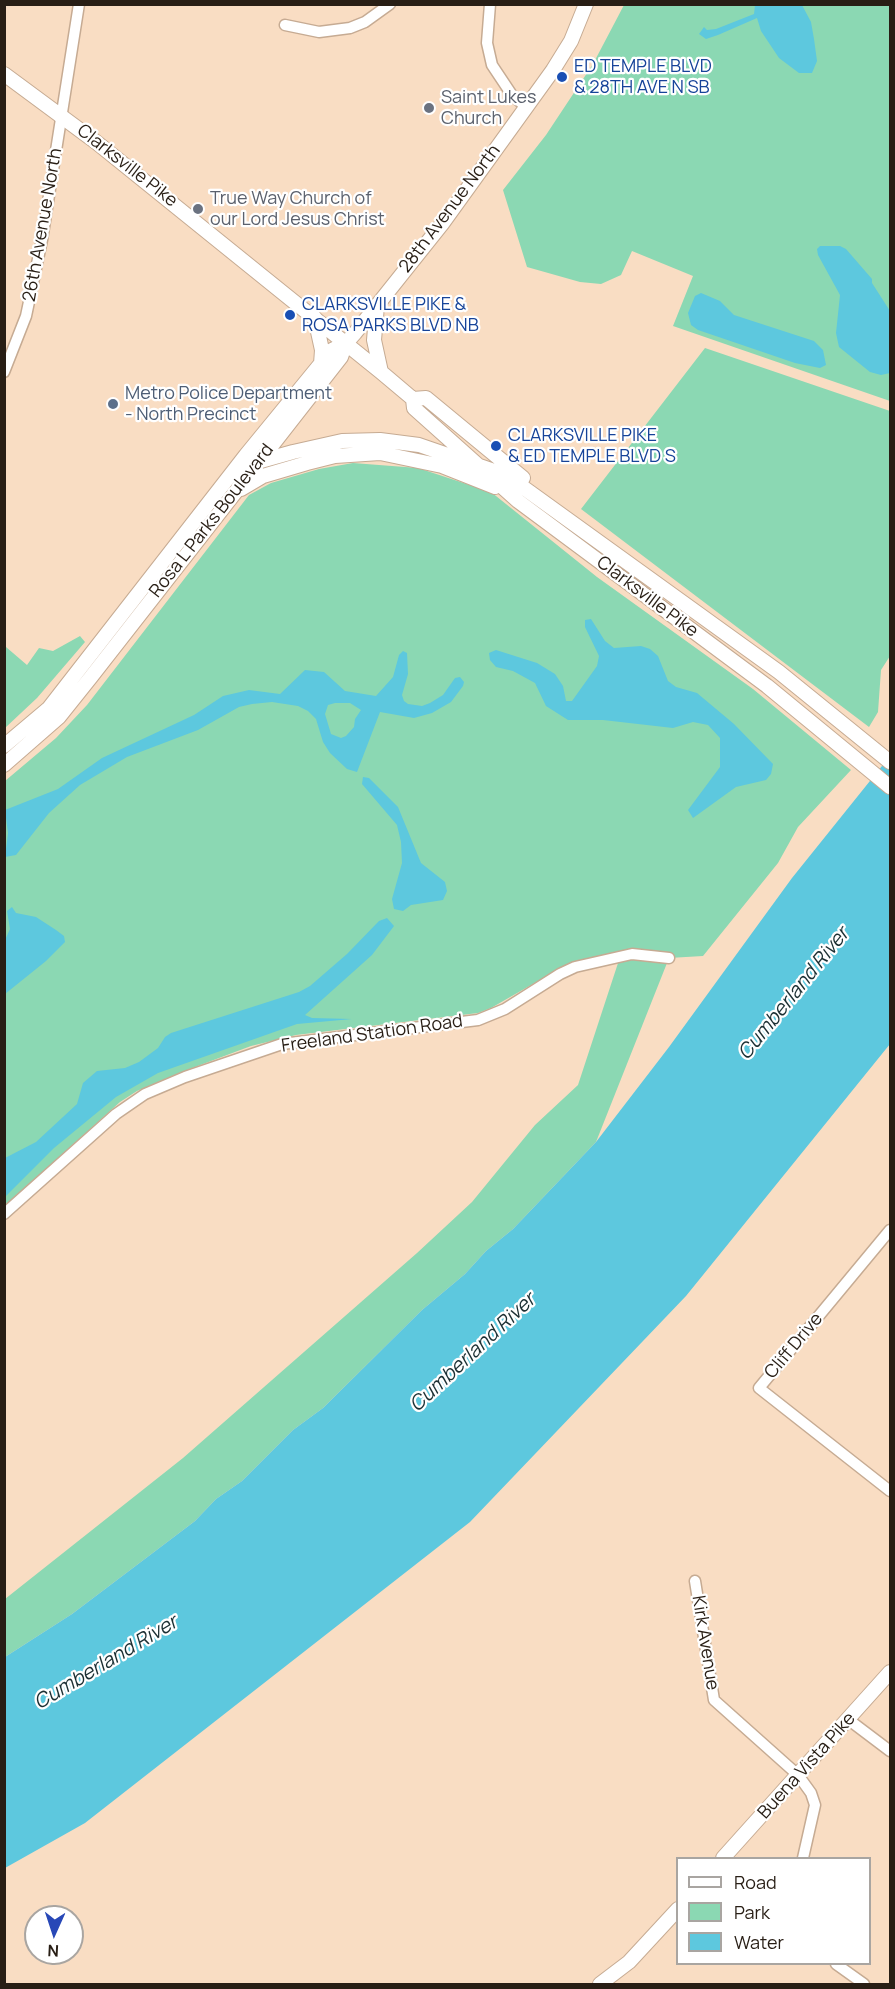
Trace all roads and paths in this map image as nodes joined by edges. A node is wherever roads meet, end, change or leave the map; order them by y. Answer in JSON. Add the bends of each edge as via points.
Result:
{"nodes":[{"id":1,"x":80,"y":4,"type":"edge"},
{"id":2,"x":390,"y":4,"type":"edge"},
{"id":3,"x":490,"y":4,"type":"edge"},
{"id":4,"x":586,"y":4,"type":"edge"},
{"id":5,"x":285,"y":26,"type":"dead end"},
{"id":6,"x":4,"y":74,"type":"edge"},
{"id":7,"x":526,"y":107,"type":"junction"},
{"id":8,"x":62,"y":115,"type":"junction"},
{"id":9,"x":378,"y":304,"type":"junction"},
{"id":10,"x":315,"y":318,"type":"junction"},
{"id":11,"x":346,"y":343,"type":"junction"},
{"id":12,"x":321,"y":364,"type":"junction"},
{"id":13,"x":4,"y":372,"type":"edge"},
{"id":14,"x":381,"y":372,"type":"junction"},
{"id":15,"x":414,"y":404,"type":"junction"},
{"id":16,"x":258,"y":461,"type":"junction"},
{"id":17,"x":477,"y":464,"type":"junction"},
{"id":18,"x":232,"y":474,"type":"junction"},
{"id":19,"x":532,"y":491,"type":"junction"},
{"id":20,"x":234,"y":493,"type":"junction"},
{"id":21,"x":518,"y":501,"type":"junction"},
{"id":22,"x":4,"y":746,"type":"edge"},
{"id":23,"x":891,"y":762,"type":"edge"},
{"id":24,"x":4,"y":765,"type":"edge"},
{"id":25,"x":891,"y":787,"type":"edge"},
{"id":26,"x":669,"y":958,"type":"dead end"},
{"id":27,"x":4,"y":1214,"type":"edge"},
{"id":28,"x":891,"y":1230,"type":"edge"},
{"id":29,"x":891,"y":1491,"type":"edge"},
{"id":30,"x":695,"y":1581,"type":"dead end"},
{"id":31,"x":891,"y":1672,"type":"edge"},
{"id":32,"x":849,"y":1720,"type":"junction"},
{"id":33,"x":891,"y":1751,"type":"edge"},
{"id":34,"x":798,"y":1775,"type":"junction"},
{"id":35,"x":724,"y":1857,"type":"edge"},
{"id":36,"x":803,"y":1857,"type":"edge"},
{"id":37,"x":676,"y":1911,"type":"edge"},
{"id":38,"x":837,"y":1965,"type":"edge"},
{"id":39,"x":600,"y":1984,"type":"edge"},
{"id":40,"x":864,"y":1984,"type":"edge"}],
"edges":[{"from":1,"to":8,"type":"street","name":"26th Avenue North"},
{"from":2,"to":5,"type":"street","via":[[365,22],[342,30],[319,32]]},
{"from":3,"to":7,"type":"street","via":[[487,44],[492,65],[512,95]]},
{"from":4,"to":7,"type":"main road","name":"28th Avenue North","via":[[563,55]]},
{"from":6,"to":8,"type":"main road","name":"Clarksville Pike"},
{"from":7,"to":9,"type":"main road","name":"28th Avenue North","via":[[442,224]]},
{"from":8,"to":10,"type":"main road","name":"Clarksville Pike"},
{"from":8,"to":13,"type":"street","name":"26th Avenue North","via":[[26,316]]},
{"from":9,"to":11,"type":"main road","name":"28th Avenue North"},
{"from":9,"to":14,"type":"main road","via":[[373,334]]},
{"from":10,"to":11,"type":"main road","name":"Clarksville Pike"},
{"from":10,"to":12,"type":"main road"},
{"from":11,"to":12,"type":"main road","name":"Rosa L Parks Boulevard","via":[[332,350]]},
{"from":11,"to":14,"type":"main road","name":"Clarksville Pike"},
{"from":11,"to":16,"type":"main road","name":"Rosa L Parks Boulevard","via":[[341,357]]},
{"from":12,"to":18,"type":"main road","name":"Rosa L Parks Boulevard"},
{"from":14,"to":15,"type":"main road","name":"Clarksville Pike"},
{"from":15,"to":17,"type":"main road","name":"Clarksville Pike"},
{"from":15,"to":19,"type":"main road","name":"Clarksville Pike","via":[[426,398],[530,483]]},
{"from":16,"to":17,"type":"main road","via":[[342,441],[380,440],[419,445]]},
{"from":16,"to":18,"type":"main road"},
{"from":16,"to":20,"type":"main road","name":"Rosa L Parks Boulevard"},
{"from":17,"to":19,"type":"main road"},
{"from":17,"to":21,"type":"main road","name":"Clarksville Pike"},
{"from":18,"to":22,"type":"main road","name":"Rosa L Parks Boulevard","via":[[50,708]]},
{"from":19,"to":23,"type":"main road","name":"Clarksville Pike","via":[[778,672]]},
{"from":20,"to":21,"type":"main road","via":[[263,476],[307,463],[335,456],[380,453],[460,471]]},
{"from":20,"to":24,"type":"main road","name":"Rosa L Parks Boulevard","via":[[59,717]]},
{"from":21,"to":25,"type":"main road","name":"Clarksville Pike","via":[[767,686]]},
{"from":26,"to":27,"type":"street","name":"Freeland Station Road","via":[[632,954],[575,967],[506,1009],[478,1020],[282,1044],[184,1077],[145,1094],[116,1114]]},
{"from":28,"to":29,"type":"street","name":"Cliff Drive","via":[[759,1388]]},
{"from":30,"to":34,"type":"street","name":"Kirk Avenue","via":[[714,1700]]},
{"from":31,"to":32,"type":"main road","name":"Buena Vista Pike"},
{"from":32,"to":33,"type":"street"},
{"from":32,"to":34,"type":"main road","name":"Buena Vista Pike"},
{"from":34,"to":35,"type":"main road","name":"Buena Vista Pike"},
{"from":34,"to":36,"type":"street","name":"Kirk Avenue","via":[[814,1805]]},
{"from":37,"to":39,"type":"main road","via":[[629,1962]]},
{"from":38,"to":40,"type":"street"}]}
